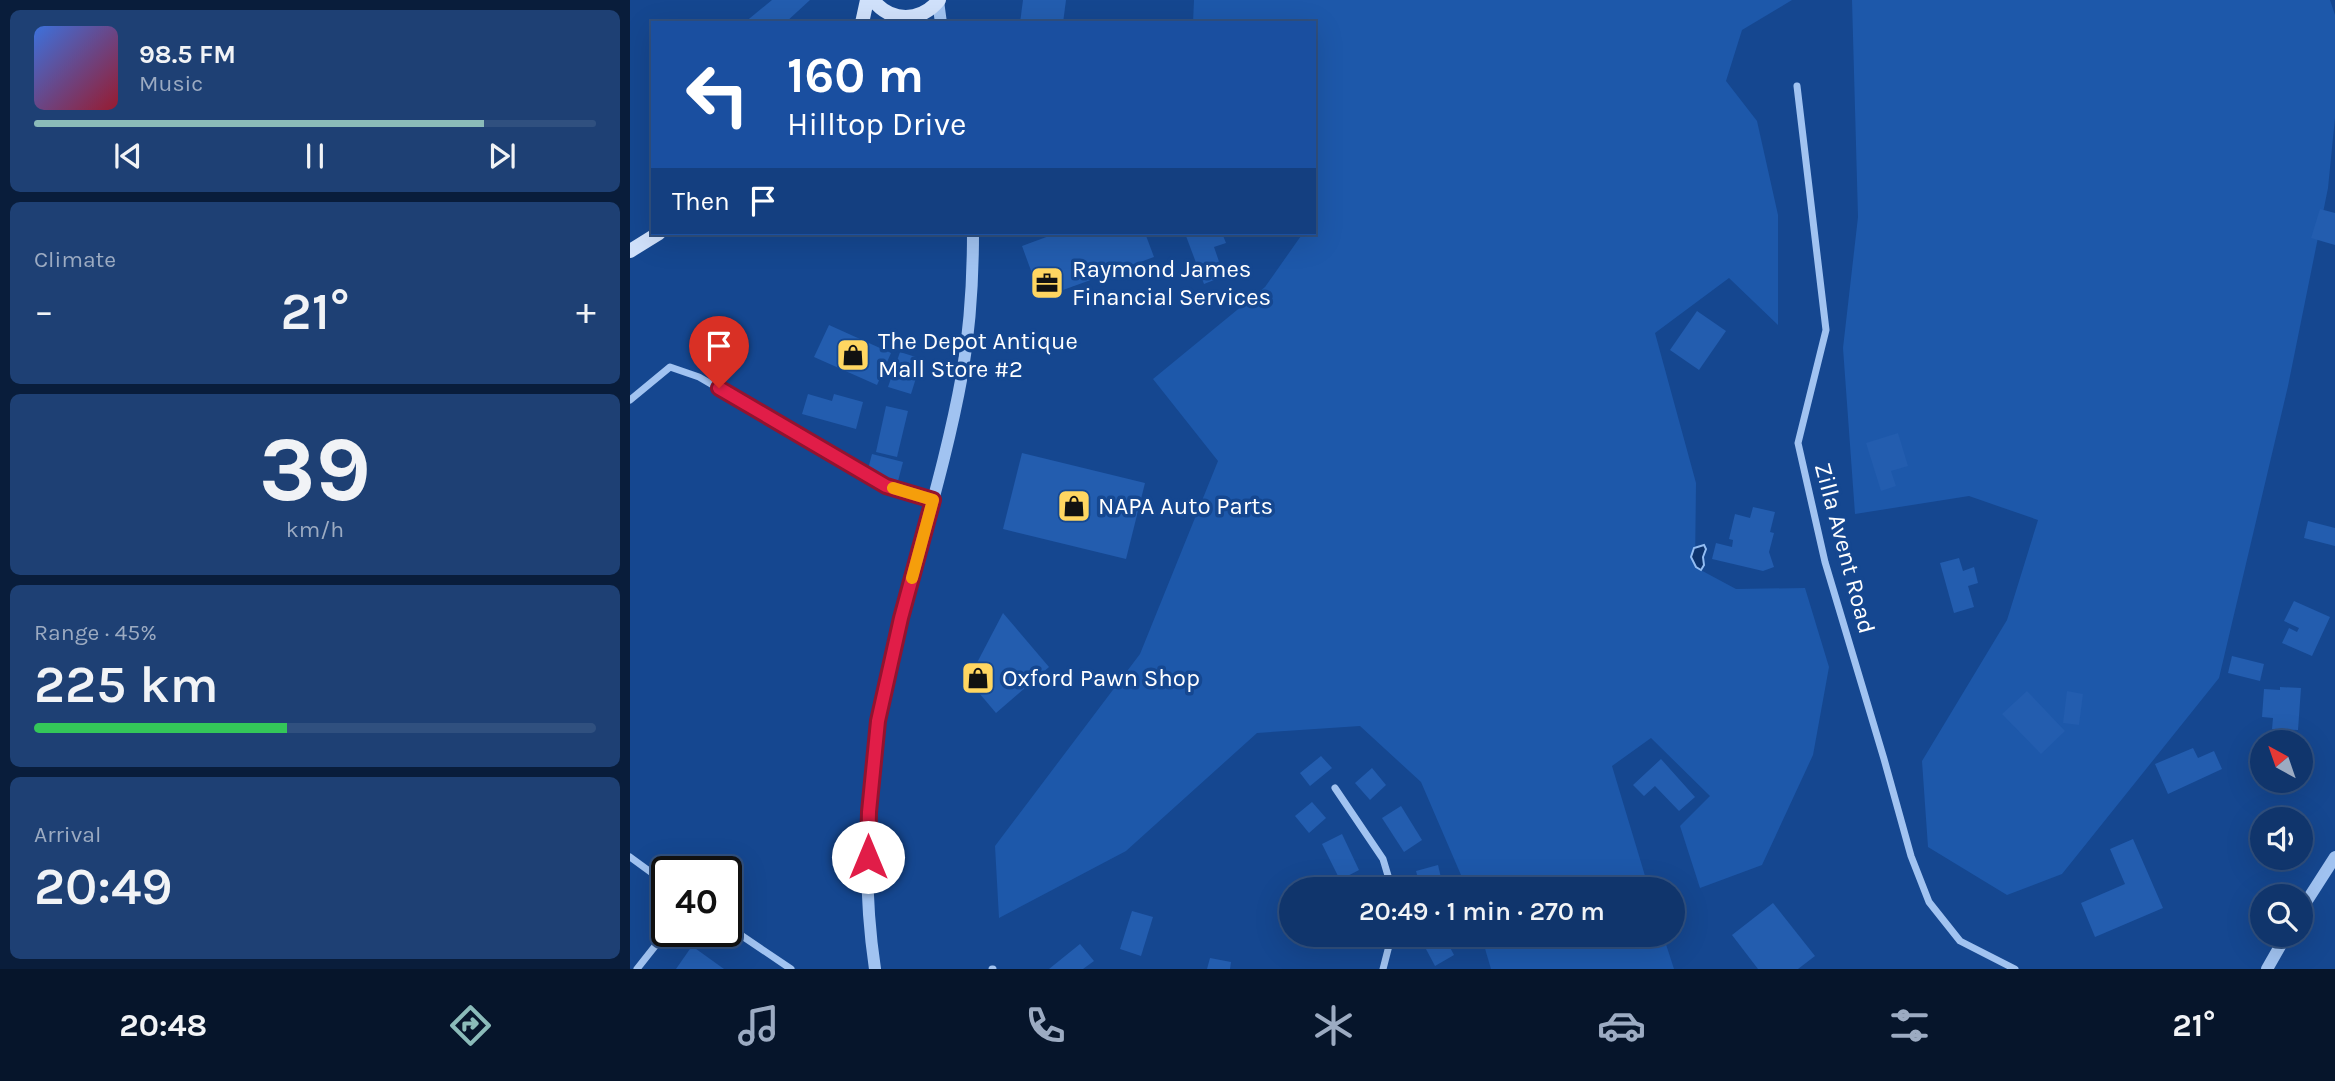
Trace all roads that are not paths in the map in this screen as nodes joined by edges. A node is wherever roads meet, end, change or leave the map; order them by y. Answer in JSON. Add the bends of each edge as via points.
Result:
{"nodes":[{"id":1,"x":867,"y":0,"type":"edge"},
{"id":2,"x":873,"y":0,"type":"edge"},
{"id":3,"x":939,"y":1,"type":"edge"},
{"id":4,"x":905,"y":20,"type":"edge"},
{"id":5,"x":862,"y":21,"type":"edge"},
{"id":6,"x":941,"y":21,"type":"edge"},
{"id":7,"x":1797,"y":86,"type":"dead end"},
{"id":8,"x":656,"y":235,"type":"edge"},
{"id":9,"x":973,"y":235,"type":"edge"},
{"id":10,"x":630,"y":251,"type":"edge"},
{"id":11,"x":630,"y":400,"type":"edge"},
{"id":12,"x":933,"y":500,"type":"junction"},
{"id":13,"x":1335,"y":788,"type":"dead end"},
{"id":14,"x":630,"y":857,"type":"edge"},
{"id":15,"x":2335,"y":857,"type":"edge"},
{"id":16,"x":651,"y":872,"type":"edge"},
{"id":17,"x":1388,"y":877,"type":"edge"},
{"id":18,"x":2313,"y":891,"type":"edge"},
{"id":19,"x":742,"y":936,"type":"edge"},
{"id":20,"x":654,"y":947,"type":"edge"},
{"id":21,"x":1389,"y":947,"type":"edge"},
{"id":22,"x":2280,"y":947,"type":"edge"},
{"id":23,"x":637,"y":969,"type":"edge"},
{"id":24,"x":790,"y":969,"type":"edge"},
{"id":25,"x":875,"y":969,"type":"edge"},
{"id":26,"x":1383,"y":969,"type":"edge"},
{"id":27,"x":2015,"y":969,"type":"edge"},
{"id":28,"x":2267,"y":969,"type":"edge"}],
"edges":[{"from":1,"to":5,"type":"main road"},
{"from":2,"to":4,"type":"main road","via":[[885,12]]},
{"from":3,"to":4,"type":"main road","via":[[925,13]]},
{"from":3,"to":6,"type":"street"},
{"from":7,"to":27,"type":"street","name":"Zilla Avent Road","via":[[1826,330],[1798,443],[1825,562],[1928,902],[1960,940]]},
{"from":8,"to":10,"type":"main road"},
{"from":9,"to":12,"type":"street","via":[[973,285],[962,375]]},
{"from":11,"to":12,"type":"street","via":[[670,368],[699,377],[886,486]]},
{"from":12,"to":25,"type":"street","via":[[878,721],[869,812]]},
{"from":13,"to":17,"type":"street","via":[[1383,859]]},
{"from":14,"to":16,"type":"street"},
{"from":15,"to":18,"type":"street"},
{"from":19,"to":24,"type":"street"},
{"from":20,"to":23,"type":"street"},
{"from":21,"to":26,"type":"street"},
{"from":22,"to":28,"type":"street"}]}
